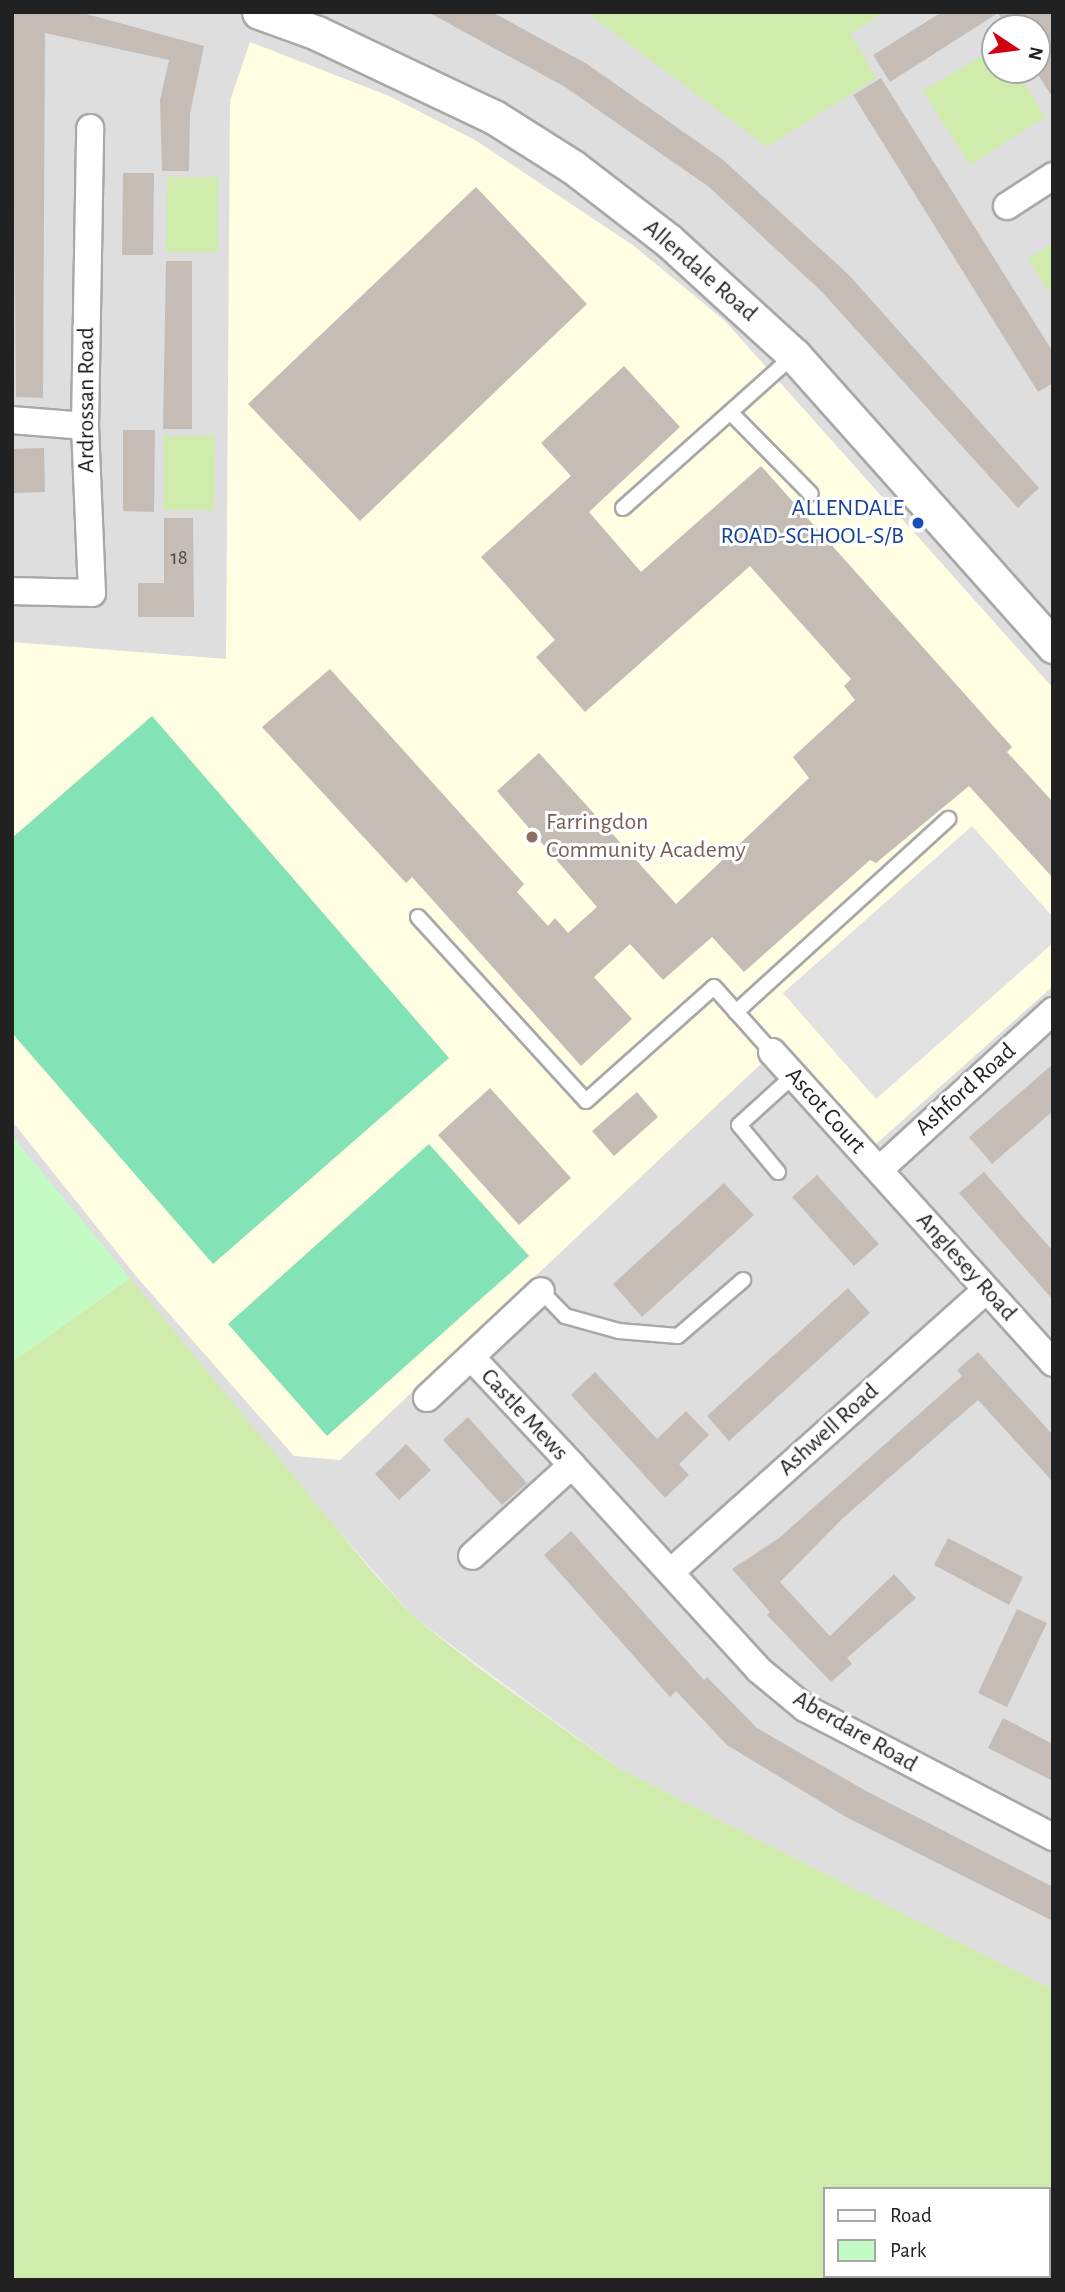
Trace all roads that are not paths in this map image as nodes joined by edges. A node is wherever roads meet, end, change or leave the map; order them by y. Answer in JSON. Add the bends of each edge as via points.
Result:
{"nodes":[{"id":1,"x":259,"y":12,"type":"edge"},
{"id":2,"x":90,"y":128,"type":"dead end"},
{"id":3,"x":1053,"y":176,"type":"edge"},
{"id":4,"x":1007,"y":206,"type":"dead end"},
{"id":5,"x":794,"y":355,"type":"junction"},
{"id":6,"x":732,"y":414,"type":"junction"},
{"id":7,"x":12,"y":420,"type":"edge"},
{"id":8,"x":85,"y":426,"type":"junction"},
{"id":9,"x":811,"y":494,"type":"dead end"},
{"id":10,"x":623,"y":509,"type":"dead end"},
{"id":11,"x":12,"y":591,"type":"edge"},
{"id":12,"x":1053,"y":646,"type":"edge"},
{"id":13,"x":948,"y":819,"type":"dead end"},
{"id":14,"x":418,"y":917,"type":"dead end"},
{"id":15,"x":1053,"y":1011,"type":"edge"},
{"id":16,"x":736,"y":1012,"type":"junction"},
{"id":17,"x":772,"y":1052,"type":"joint"},
{"id":18,"x":793,"y":1076,"type":"junction"},
{"id":19,"x":879,"y":1170,"type":"junction"},
{"id":20,"x":778,"y":1172,"type":"dead end"},
{"id":21,"x":743,"y":1279,"type":"dead end"},
{"id":22,"x":986,"y":1290,"type":"junction"},
{"id":23,"x":541,"y":1291,"type":"joint"},
{"id":24,"x":472,"y":1358,"type":"junction"},
{"id":25,"x":1053,"y":1363,"type":"edge"},
{"id":26,"x":427,"y":1398,"type":"dead end"},
{"id":27,"x":572,"y":1465,"type":"junction"},
{"id":28,"x":472,"y":1556,"type":"dead end"},
{"id":29,"x":673,"y":1570,"type":"junction"},
{"id":30,"x":1053,"y":1837,"type":"edge"}],
"edges":[{"from":1,"to":5,"type":"street","name":"Allendale Road","via":[[403,72],[494,117],[573,167],[669,241]]},
{"from":2,"to":8,"type":"street","name":"Ardrossan Road"},
{"from":3,"to":4,"type":"street"},
{"from":5,"to":6,"type":"lane"},
{"from":5,"to":12,"type":"street","name":"Allendale Road"},
{"from":6,"to":9,"type":"lane"},
{"from":6,"to":10,"type":"lane"},
{"from":7,"to":8,"type":"street"},
{"from":8,"to":11,"type":"street","name":"Ardrossan Road","via":[[92,593]]},
{"from":13,"to":16,"type":"lane"},
{"from":14,"to":16,"type":"lane","via":[[586,1101],[714,987]]},
{"from":15,"to":19,"type":"street","name":"Ashford Road"},
{"from":16,"to":17,"type":"lane"},
{"from":17,"to":18,"type":"street","name":"Ascot Court"},
{"from":18,"to":19,"type":"street","name":"Ascot Court"},
{"from":18,"to":20,"type":"lane","via":[[739,1125]]},
{"from":19,"to":22,"type":"street","name":"Anglesey Road"},
{"from":21,"to":23,"type":"lane","via":[[678,1336],[619,1331],[565,1316]]},
{"from":22,"to":25,"type":"street","name":"Anglesey Road"},
{"from":22,"to":29,"type":"street","name":"Ashwell Road"},
{"from":23,"to":24,"type":"street"},
{"from":24,"to":26,"type":"street"},
{"from":24,"to":27,"type":"street","name":"Castle Mews"},
{"from":27,"to":28,"type":"street","name":"Castle Mews"},
{"from":27,"to":29,"type":"street","name":"Aberdare Road"},
{"from":29,"to":30,"type":"street","name":"Aberdare Road","via":[[759,1670],[805,1708]]}]}
